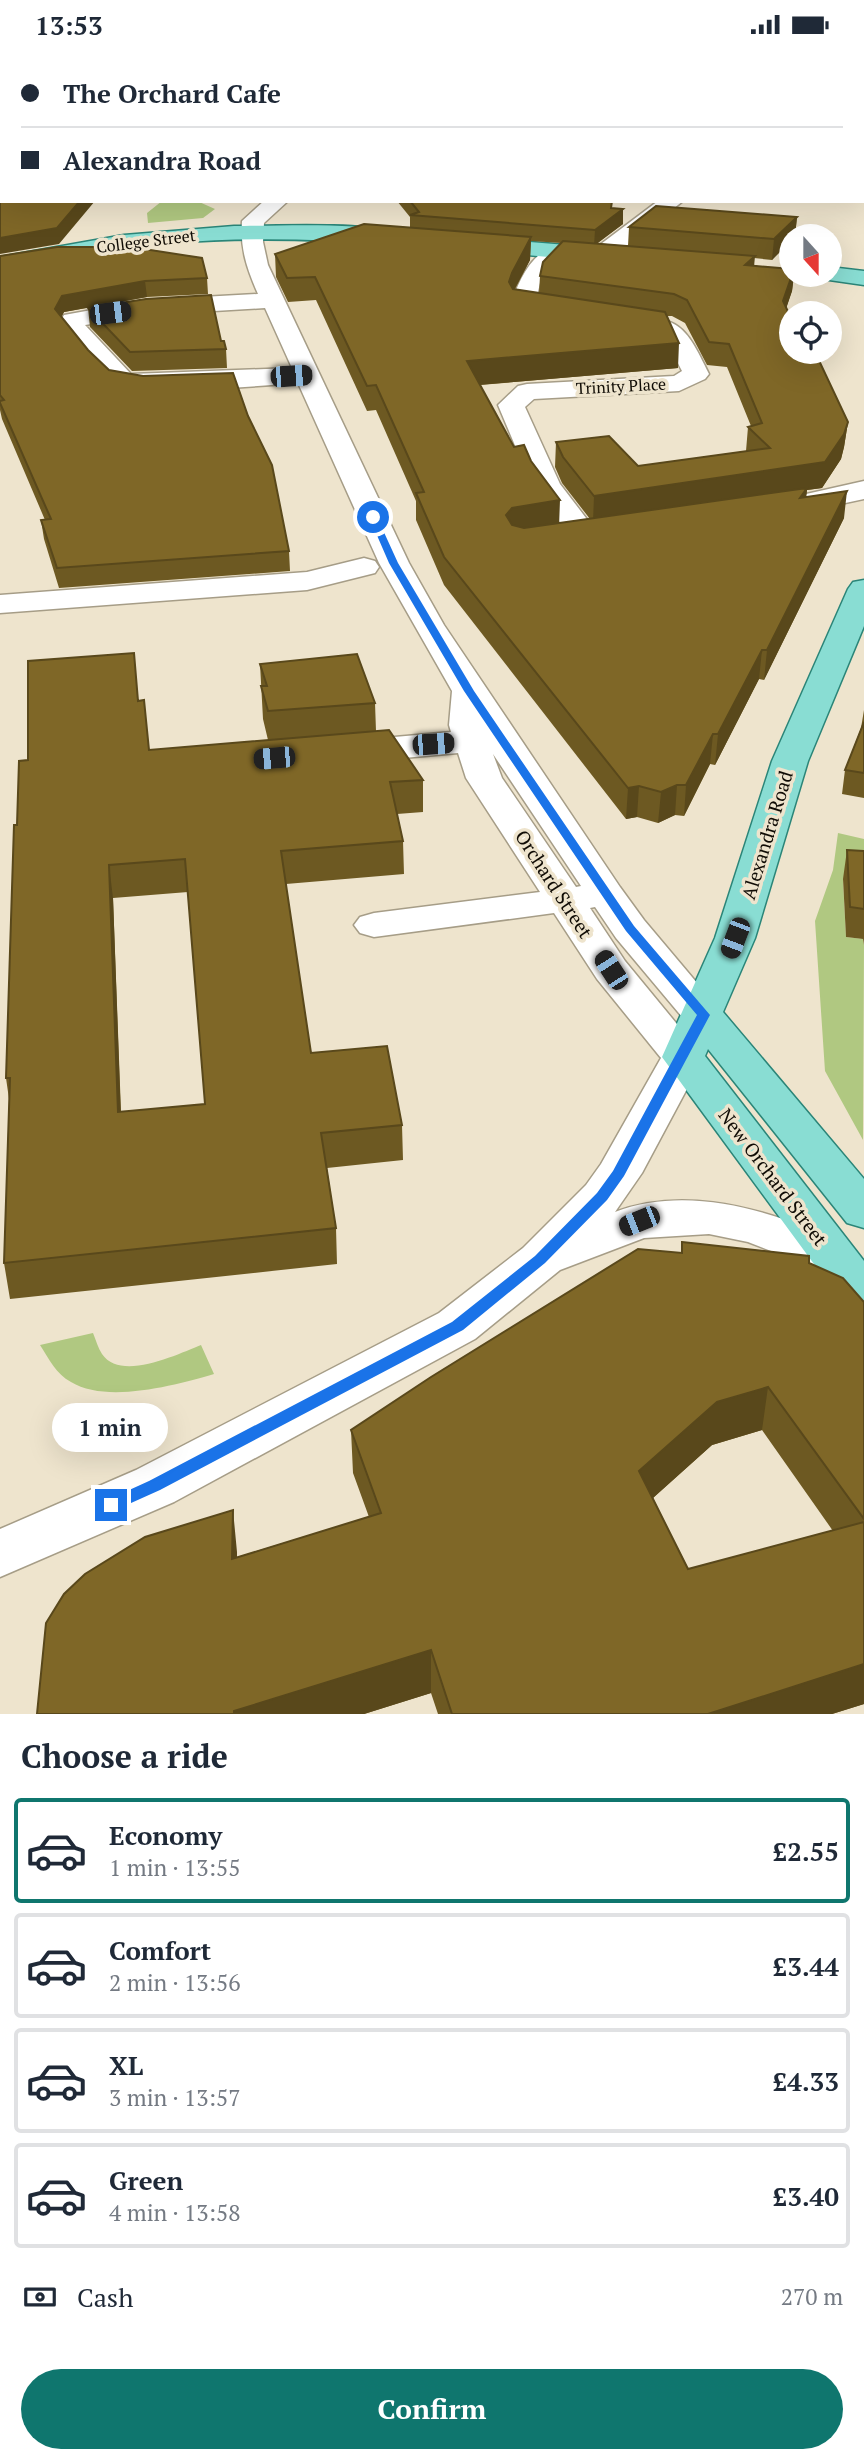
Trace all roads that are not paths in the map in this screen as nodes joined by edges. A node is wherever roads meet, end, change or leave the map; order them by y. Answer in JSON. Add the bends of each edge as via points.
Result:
{"nodes":[{"id":1,"x":275,"y":203,"type":"edge"},
{"id":2,"x":669,"y":203,"type":"edge"},
{"id":3,"x":251,"y":233,"type":"junction"},
{"id":4,"x":406,"y":239,"type":"edge"},
{"id":5,"x":453,"y":243,"type":"edge"},
{"id":6,"x":557,"y":251,"type":"junction"},
{"id":7,"x":601,"y":255,"type":"junction"},
{"id":8,"x":640,"y":258,"type":"edge"},
{"id":9,"x":0,"y":264,"type":"edge"},
{"id":10,"x":842,"y":275,"type":"edge"},
{"id":11,"x":864,"y":278,"type":"edge"},
{"id":12,"x":273,"y":300,"type":"junction"},
{"id":13,"x":308,"y":375,"type":"junction"},
{"id":14,"x":864,"y":490,"type":"edge"},
{"id":15,"x":771,"y":508,"type":"edge"},
{"id":16,"x":547,"y":541,"type":"edge"},
{"id":17,"x":364,"y":567,"type":"dead end"},
{"id":18,"x":864,"y":589,"type":"edge"},
{"id":19,"x":0,"y":604,"type":"edge"},
{"id":20,"x":469,"y":691,"type":"junction"},
{"id":21,"x":472,"y":741,"type":"junction"},
{"id":22,"x":315,"y":754,"type":"edge"},
{"id":23,"x":605,"y":894,"type":"junction"},
{"id":24,"x":566,"y":901,"type":"junction"},
{"id":25,"x":374,"y":925,"type":"dead end"},
{"id":26,"x":704,"y":1015,"type":"junction"},
{"id":27,"x":683,"y":1058,"type":"junction"},
{"id":28,"x":864,"y":1211,"type":"edge"},
{"id":29,"x":833,"y":1257,"type":"junction"},
{"id":30,"x":540,"y":1259,"type":"junction"},
{"id":31,"x":864,"y":1296,"type":"edge"},
{"id":32,"x":0,"y":1554,"type":"edge"}],
"edges":[{"from":1,"to":3,"type":"street","via":[[253,221]]},
{"from":2,"to":7,"type":"street"},
{"from":3,"to":4,"type":"main road","name":"College Street"},
{"from":3,"to":9,"type":"main road","name":"College Street","via":[[139,240]]},
{"from":3,"to":12,"type":"street","name":"Orchard Street","via":[[257,265]]},
{"from":5,"to":6,"type":"main road"},
{"from":6,"to":7,"type":"main road"},
{"from":6,"to":16,"type":"street","name":"Trinity Place","via":[[529,281],[523,306],[663,324],[675,330],[696,374],[679,383],[527,392],[511,405],[546,486],[598,533]]},
{"from":7,"to":8,"type":"main road"},
{"from":10,"to":11,"type":"main road"},
{"from":12,"to":13,"type":"street","name":"Orchard Street"},
{"from":12,"to":13,"type":"street","via":[[152,308],[89,316],[71,324],[120,379],[128,382]]},
{"from":13,"to":20,"type":"street","name":"Orchard Street","via":[[394,563]]},
{"from":14,"to":15,"type":"street"},
{"from":17,"to":19,"type":"street","via":[[307,581]]},
{"from":18,"to":26,"type":"main road","name":"Alexandra Road","via":[[790,761],[735,938]]},
{"from":20,"to":21,"type":"street","name":"Orchard Street","via":[[466,725]]},
{"from":20,"to":23,"type":"street","name":"Orchard Street"},
{"from":21,"to":22,"type":"street"},
{"from":21,"to":24,"type":"street","name":"Orchard Street","via":[[484,778]]},
{"from":23,"to":24,"type":"street"},
{"from":23,"to":26,"type":"street","name":"Orchard Street"},
{"from":24,"to":25,"type":"street"},
{"from":24,"to":27,"type":"street","name":"Orchard Street","via":[[611,970]]},
{"from":26,"to":27,"type":"main road","name":"Alexandra Road"},
{"from":26,"to":28,"type":"main road"},
{"from":27,"to":29,"type":"main road","name":"New Orchard Street"},
{"from":27,"to":30,"type":"street","name":"Alexandra Road","via":[[602,1197]]},
{"from":29,"to":30,"type":"street","via":[[757,1227],[709,1217],[639,1221]]},
{"from":29,"to":31,"type":"main road","name":"New Orchard Street"},
{"from":30,"to":32,"type":"street","name":"Alexandra Road","via":[[457,1326],[155,1486]]}]}
